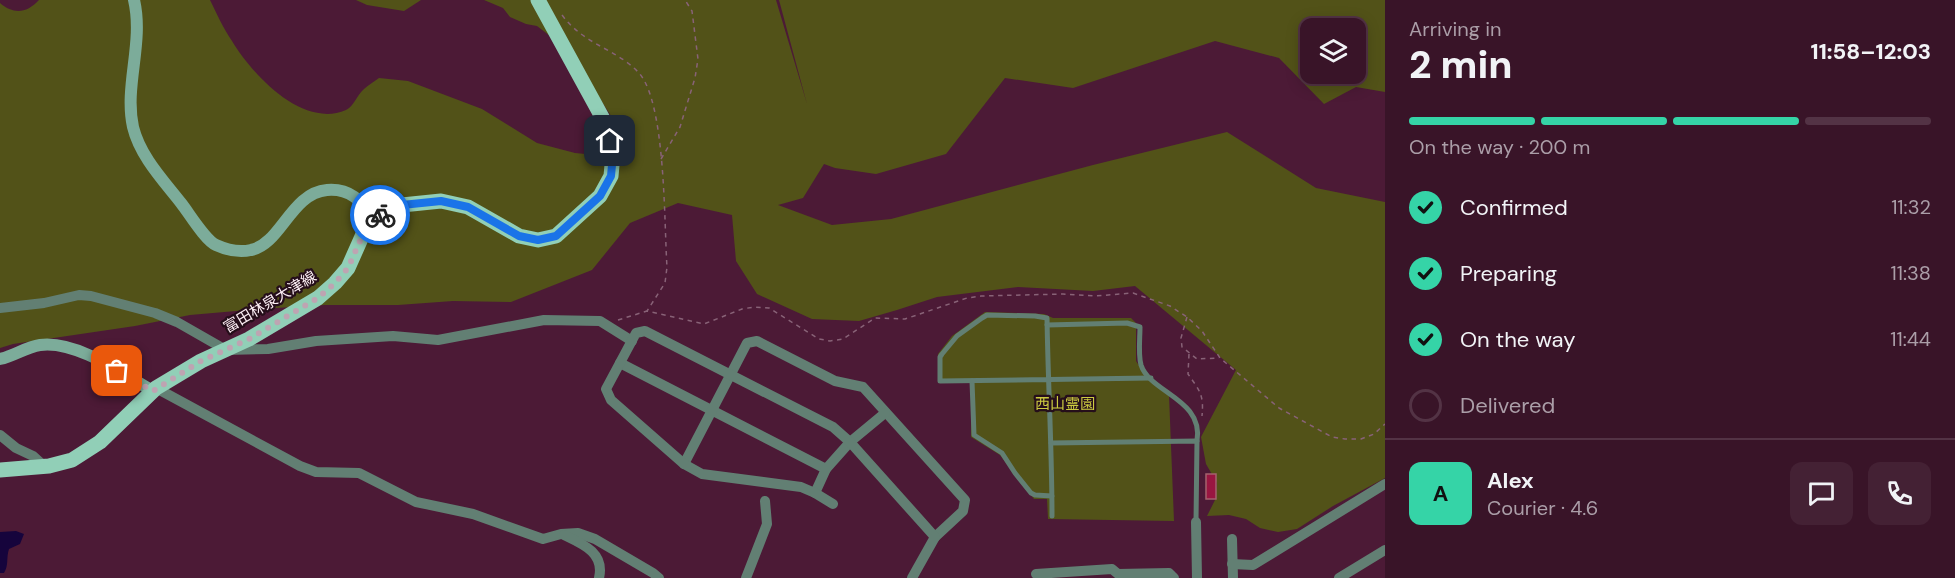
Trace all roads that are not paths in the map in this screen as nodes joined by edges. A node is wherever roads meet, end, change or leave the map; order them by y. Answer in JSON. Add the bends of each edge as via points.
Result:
{"nodes":[{"id":1,"x":134,"y":0,"type":"edge"},
{"id":2,"x":538,"y":0,"type":"edge"},
{"id":3,"x":375,"y":218,"type":"junction"},
{"id":4,"x":0,"y":308,"type":"edge"},
{"id":5,"x":1047,"y":325,"type":"junction"},
{"id":6,"x":632,"y":341,"type":"junction"},
{"id":7,"x":226,"y":350,"type":"junction"},
{"id":8,"x":0,"y":359,"type":"edge"},
{"id":9,"x":620,"y":363,"type":"junction"},
{"id":10,"x":732,"y":375,"type":"junction"},
{"id":11,"x":1151,"y":378,"type":"junction"},
{"id":12,"x":1049,"y":380,"type":"junction"},
{"id":13,"x":972,"y":381,"type":"junction"},
{"id":14,"x":154,"y":389,"type":"junction"},
{"id":15,"x":713,"y":412,"type":"junction"},
{"id":16,"x":885,"y":413,"type":"junction"},
{"id":17,"x":0,"y":435,"type":"edge"},
{"id":18,"x":1197,"y":441,"type":"junction"},
{"id":19,"x":850,"y":442,"type":"junction"},
{"id":20,"x":1051,"y":443,"type":"junction"},
{"id":21,"x":684,"y":464,"type":"junction"},
{"id":22,"x":44,"y":466,"type":"junction"},
{"id":23,"x":826,"y":469,"type":"junction"},
{"id":24,"x":0,"y":470,"type":"edge"},
{"id":25,"x":1385,"y":484,"type":"edge"},
{"id":26,"x":815,"y":493,"type":"junction"},
{"id":27,"x":1052,"y":496,"type":"junction"},
{"id":28,"x":765,"y":501,"type":"dead end"},
{"id":29,"x":833,"y":504,"type":"dead end"},
{"id":30,"x":1052,"y":516,"type":"dead end"},
{"id":31,"x":1196,"y":522,"type":"joint"},
{"id":32,"x":561,"y":534,"type":"junction"},
{"id":33,"x":935,"y":537,"type":"junction"},
{"id":34,"x":1232,"y":539,"type":"dead end"},
{"id":35,"x":1385,"y":550,"type":"edge"},
{"id":36,"x":1232,"y":564,"type":"junction"},
{"id":37,"x":1036,"y":574,"type":"dead end"},
{"id":38,"x":1061,"y":575,"type":"edge"},
{"id":39,"x":1118,"y":576,"type":"edge"},
{"id":40,"x":599,"y":578,"type":"edge"},
{"id":41,"x":659,"y":578,"type":"edge"},
{"id":42,"x":746,"y":578,"type":"edge"},
{"id":43,"x":912,"y":578,"type":"edge"},
{"id":44,"x":1174,"y":578,"type":"edge"},
{"id":45,"x":1197,"y":578,"type":"edge"},
{"id":46,"x":1233,"y":578,"type":"edge"},
{"id":47,"x":1339,"y":578,"type":"edge"}],
"edges":[{"from":1,"to":3,"type":"street","via":[[138,29],[131,100],[133,127],[147,160],[212,243],[232,251],[253,250],[270,238],[300,202],[318,190],[336,189],[354,195]]},
{"from":2,"to":3,"type":"main road","via":[[608,128],[613,154],[611,176],[600,196],[556,236],[538,240],[519,236],[468,207],[441,201],[402,205]]},
{"from":3,"to":7,"type":"main road","name":"富田林泉大津線","via":[[364,232],[348,268],[335,283],[318,298]]},
{"from":4,"to":7,"type":"street","via":[[91,296],[177,322]]},
{"from":5,"to":11,"type":"lane","via":[[1140,327],[1141,365]]},
{"from":5,"to":12,"type":"lane"},
{"from":5,"to":13,"type":"lane","via":[[1047,318],[987,315],[957,336],[940,357],[940,381]]},
{"from":6,"to":7,"type":"street","via":[[600,321],[544,321],[438,340],[393,336]]},
{"from":6,"to":9,"type":"street"},
{"from":6,"to":10,"type":"street","via":[[636,333],[645,332]]},
{"from":7,"to":14,"type":"main road","name":"富田林泉大津線"},
{"from":8,"to":14,"type":"street","via":[[42,345],[63,347]]},
{"from":9,"to":15,"type":"street"},
{"from":9,"to":21,"type":"street","via":[[606,389],[611,400]]},
{"from":10,"to":15,"type":"street"},
{"from":10,"to":16,"type":"street","via":[[747,344],[758,341],[835,381],[863,387]]},
{"from":10,"to":19,"type":"street","via":[[832,427]]},
{"from":11,"to":12,"type":"lane"},
{"from":11,"to":18,"type":"lane","via":[[1197,421]]},
{"from":12,"to":13,"type":"lane"},
{"from":12,"to":20,"type":"lane"},
{"from":13,"to":27,"type":"lane","via":[[974,435],[1002,453],[1031,493]]},
{"from":14,"to":22,"type":"main road","name":"富田林泉大津線","via":[[100,442],[72,460]]},
{"from":14,"to":32,"type":"street","via":[[316,472],[359,473],[416,502],[473,514],[543,539]]},
{"from":15,"to":21,"type":"street"},
{"from":15,"to":23,"type":"street"},
{"from":16,"to":19,"type":"street"},
{"from":16,"to":33,"type":"street","via":[[965,500],[963,511]]},
{"from":17,"to":22,"type":"street"},
{"from":18,"to":20,"type":"lane"},
{"from":18,"to":31,"type":"lane"},
{"from":19,"to":23,"type":"street"},
{"from":19,"to":33,"type":"street"},
{"from":20,"to":27,"type":"lane"},
{"from":21,"to":26,"type":"street","via":[[702,474],[801,487]]},
{"from":22,"to":24,"type":"main road","name":"富田林泉大津線"},
{"from":23,"to":26,"type":"street"},
{"from":25,"to":36,"type":"street","via":[[1253,564]]},
{"from":26,"to":29,"type":"street"},
{"from":27,"to":30,"type":"lane"},
{"from":28,"to":42,"type":"street","via":[[766,525]]},
{"from":31,"to":45,"type":"street"},
{"from":32,"to":40,"type":"street","via":[[593,551],[599,560]]},
{"from":32,"to":41,"type":"street","via":[[578,533],[595,539]]},
{"from":33,"to":43,"type":"street"},
{"from":34,"to":36,"type":"street"},
{"from":35,"to":47,"type":"street"},
{"from":36,"to":46,"type":"street"},
{"from":37,"to":38,"type":"street"},
{"from":38,"to":39,"type":"street","via":[[1112,569]]},
{"from":39,"to":44,"type":"street","via":[[1169,573]]}]}
